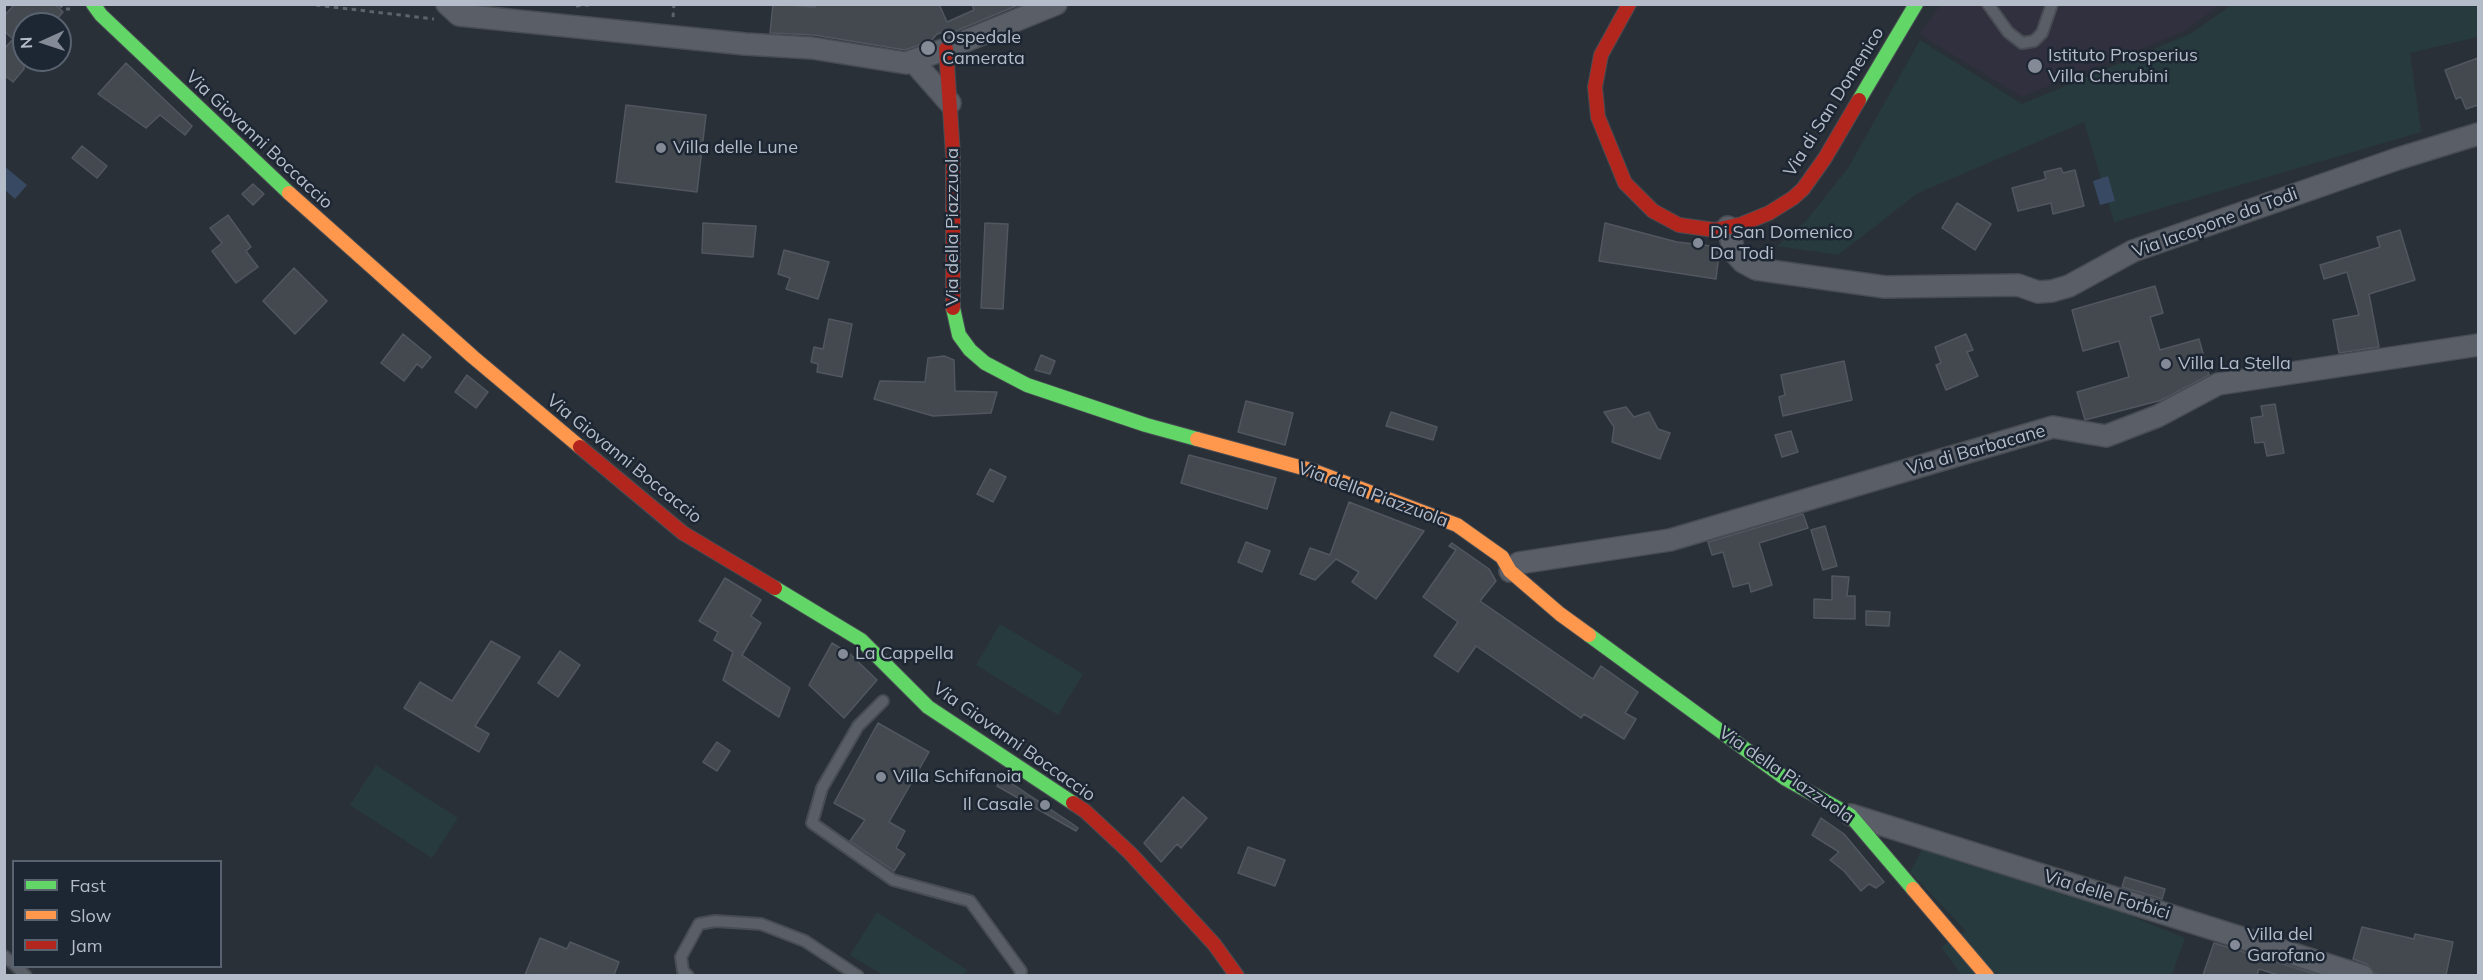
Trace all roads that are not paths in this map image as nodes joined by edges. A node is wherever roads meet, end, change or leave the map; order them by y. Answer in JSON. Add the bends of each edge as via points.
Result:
{"nodes":[{"id":1,"x":93,"y":4,"type":"edge"},
{"id":2,"x":1056,"y":4,"type":"edge"},
{"id":3,"x":1629,"y":4,"type":"edge"},
{"id":4,"x":1916,"y":4,"type":"edge"},
{"id":5,"x":1988,"y":4,"type":"edge"},
{"id":6,"x":2052,"y":4,"type":"edge"},
{"id":7,"x":441,"y":12,"type":"edge"},
{"id":8,"x":946,"y":49,"type":"junction"},
{"id":9,"x":913,"y":61,"type":"junction"},
{"id":10,"x":950,"y":103,"type":"junction"},
{"id":11,"x":2478,"y":134,"type":"edge"},
{"id":12,"x":1728,"y":227,"type":"junction"},
{"id":13,"x":2478,"y":345,"type":"edge"},
{"id":14,"x":1510,"y":571,"type":"junction"},
{"id":15,"x":883,"y":701,"type":"dead end"},
{"id":16,"x":1850,"y":815,"type":"junction"},
{"id":17,"x":688,"y":975,"type":"edge"},
{"id":18,"x":858,"y":975,"type":"edge"},
{"id":19,"x":1020,"y":975,"type":"edge"},
{"id":20,"x":1238,"y":975,"type":"edge"},
{"id":21,"x":1987,"y":975,"type":"edge"},
{"id":22,"x":2363,"y":975,"type":"edge"}],
"edges":[{"from":1,"to":20,"type":"street","name":"Via Giovanni Boccaccio","via":[[100,15],[281,186],[473,357],[683,533],[861,640],[928,707],[1085,811],[1215,944]]},
{"from":2,"to":8,"type":"street"},
{"from":3,"to":12,"type":"street","name":"Via di San Domenico","via":[[1601,55],[1595,87],[1598,117],[1615,165],[1625,183],[1660,216],[1689,228]]},
{"from":4,"to":12,"type":"street","name":"Via di San Domenico","via":[[1803,189],[1769,213]]},
{"from":5,"to":6,"type":"lane","via":[[2008,32],[2022,43],[2042,33]]},
{"from":7,"to":9,"type":"street"},
{"from":8,"to":9,"type":"street"},
{"from":8,"to":10,"type":"street","name":"Via della Piazzuola"},
{"from":9,"to":10,"type":"street"},
{"from":10,"to":14,"type":"street","name":"Via della Piazzuola","via":[[953,313],[959,335],[985,363],[1027,385],[1314,471],[1416,507],[1457,525],[1502,557]]},
{"from":11,"to":12,"type":"street","name":"Via Iacopone da Todi","via":[[2133,251],[2052,291],[2038,292],[2018,285],[1885,287],[1756,269],[1734,252]]},
{"from":13,"to":14,"type":"street","name":"Via di Barbacane","via":[[2218,384],[2158,416],[2106,436],[2053,427],[1670,540],[1519,563]]},
{"from":14,"to":16,"type":"street","name":"Via della Piazzuola","via":[[1560,614],[1786,778]]},
{"from":15,"to":19,"type":"lane","via":[[858,726],[822,788],[812,823],[893,880],[969,902],[1021,970]]},
{"from":16,"to":21,"type":"street","name":"Via della Piazzuola"},
{"from":16,"to":22,"type":"street","name":"Via delle Forbici"},
{"from":17,"to":18,"type":"lane","via":[[683,971],[681,957],[699,924],[715,921],[761,924],[805,941]]}]}
